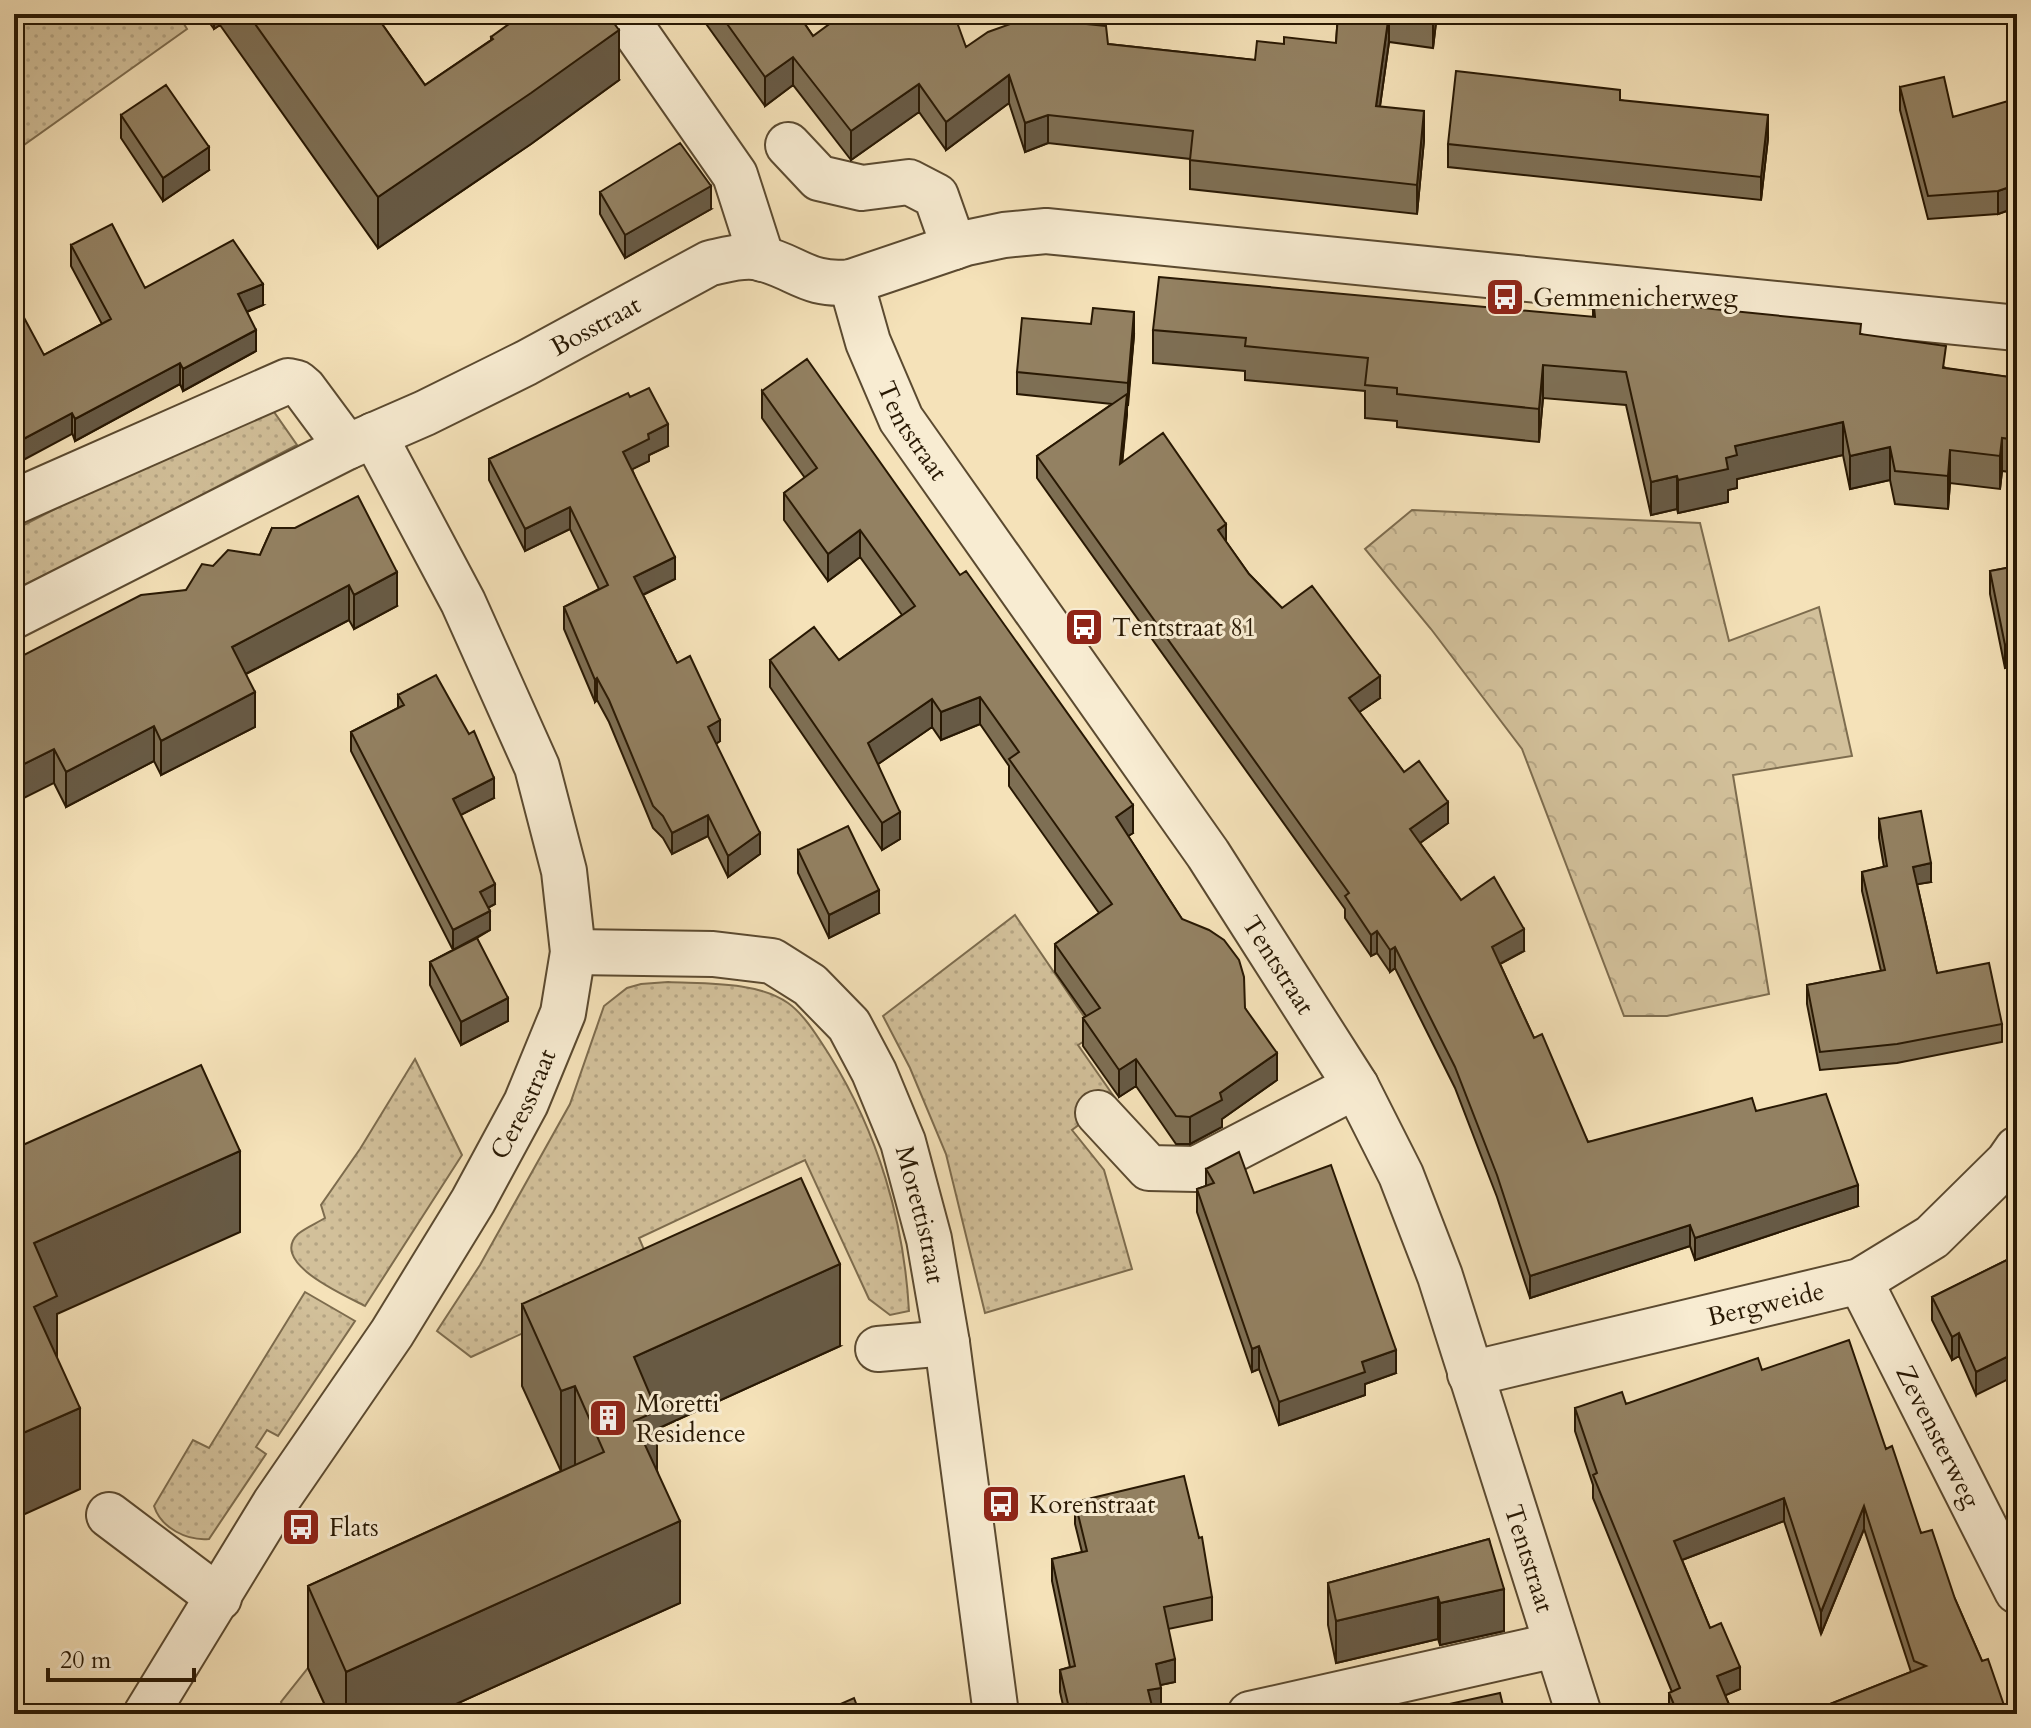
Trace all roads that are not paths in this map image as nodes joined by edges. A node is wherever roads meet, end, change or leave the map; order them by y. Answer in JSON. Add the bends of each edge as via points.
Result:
{"nodes":[{"id":1,"x":623,"y":14,"type":"edge"},
{"id":2,"x":788,"y":145,"type":"dead end"},
{"id":3,"x":954,"y":247,"type":"junction"},
{"id":4,"x":762,"y":259,"type":"junction"},
{"id":5,"x":851,"y":282,"type":"junction"},
{"id":6,"x":2017,"y":328,"type":"edge"},
{"id":7,"x":361,"y":441,"type":"junction"},
{"id":8,"x":14,"y":502,"type":"edge"},
{"id":9,"x":14,"y":616,"type":"edge"},
{"id":10,"x":573,"y":952,"type":"junction"},
{"id":11,"x":1356,"y":1086,"type":"junction"},
{"id":12,"x":1098,"y":1113,"type":"dead end"},
{"id":13,"x":2017,"y":1149,"type":"edge"},
{"id":14,"x":1860,"y":1281,"type":"junction"},
{"id":15,"x":947,"y":1343,"type":"junction"},
{"id":16,"x":878,"y":1349,"type":"dead end"},
{"id":17,"x":1470,"y":1374,"type":"junction"},
{"id":18,"x":109,"y":1515,"type":"dead end"},
{"id":19,"x":2017,"y":1591,"type":"edge"},
{"id":20,"x":219,"y":1598,"type":"junction"},
{"id":21,"x":1556,"y":1645,"type":"junction"},
{"id":22,"x":146,"y":1714,"type":"edge"},
{"id":23,"x":996,"y":1714,"type":"edge"},
{"id":24,"x":1250,"y":1714,"type":"edge"},
{"id":25,"x":1579,"y":1714,"type":"edge"}],
"edges":[{"from":1,"to":4,"type":"street","via":[[735,175]]},
{"from":2,"to":3,"type":"street","via":[[819,178],[862,188],[909,182],[936,196]]},
{"from":3,"to":5,"type":"street"},
{"from":3,"to":6,"type":"street","via":[[1046,231]]},
{"from":4,"to":5,"type":"street","name":"Bosstraat","via":[[809,280]]},
{"from":4,"to":7,"type":"street","name":"Bosstraat","via":[[710,263],[526,363]]},
{"from":5,"to":11,"type":"street","name":"Tentstraat","via":[[868,342],[901,419],[1208,854]]},
{"from":7,"to":8,"type":"street","via":[[297,383],[288,381]]},
{"from":7,"to":9,"type":"street","name":"Bosstraat"},
{"from":7,"to":10,"type":"street","name":"Ceresstraat","via":[[463,602],[537,767],[564,871]]},
{"from":10,"to":15,"type":"street","name":"Morettistraat","via":[[713,954],[772,961],[810,985],[849,1025],[903,1142],[929,1239]]},
{"from":10,"to":20,"type":"street","name":"Ceresstraat","via":[[563,1013],[531,1090],[473,1201],[392,1333],[275,1503]]},
{"from":11,"to":12,"type":"street","via":[[1196,1169],[1149,1168]]},
{"from":11,"to":17,"type":"street","name":"Tentstraat","via":[[1401,1175]]},
{"from":13,"to":14,"type":"street","name":"Bergweide","via":[[1932,1237]]},
{"from":14,"to":17,"type":"street","name":"Bergweide"},
{"from":14,"to":19,"type":"street","name":"Zevensterweg"},
{"from":15,"to":16,"type":"street"},
{"from":15,"to":23,"type":"street","name":"Morettistraat"},
{"from":17,"to":21,"type":"street","name":"Tentstraat"},
{"from":18,"to":20,"type":"street"},
{"from":20,"to":22,"type":"street","name":"Ceresstraat"},
{"from":21,"to":24,"type":"street"},
{"from":21,"to":25,"type":"street","name":"Tentstraat"}]}
